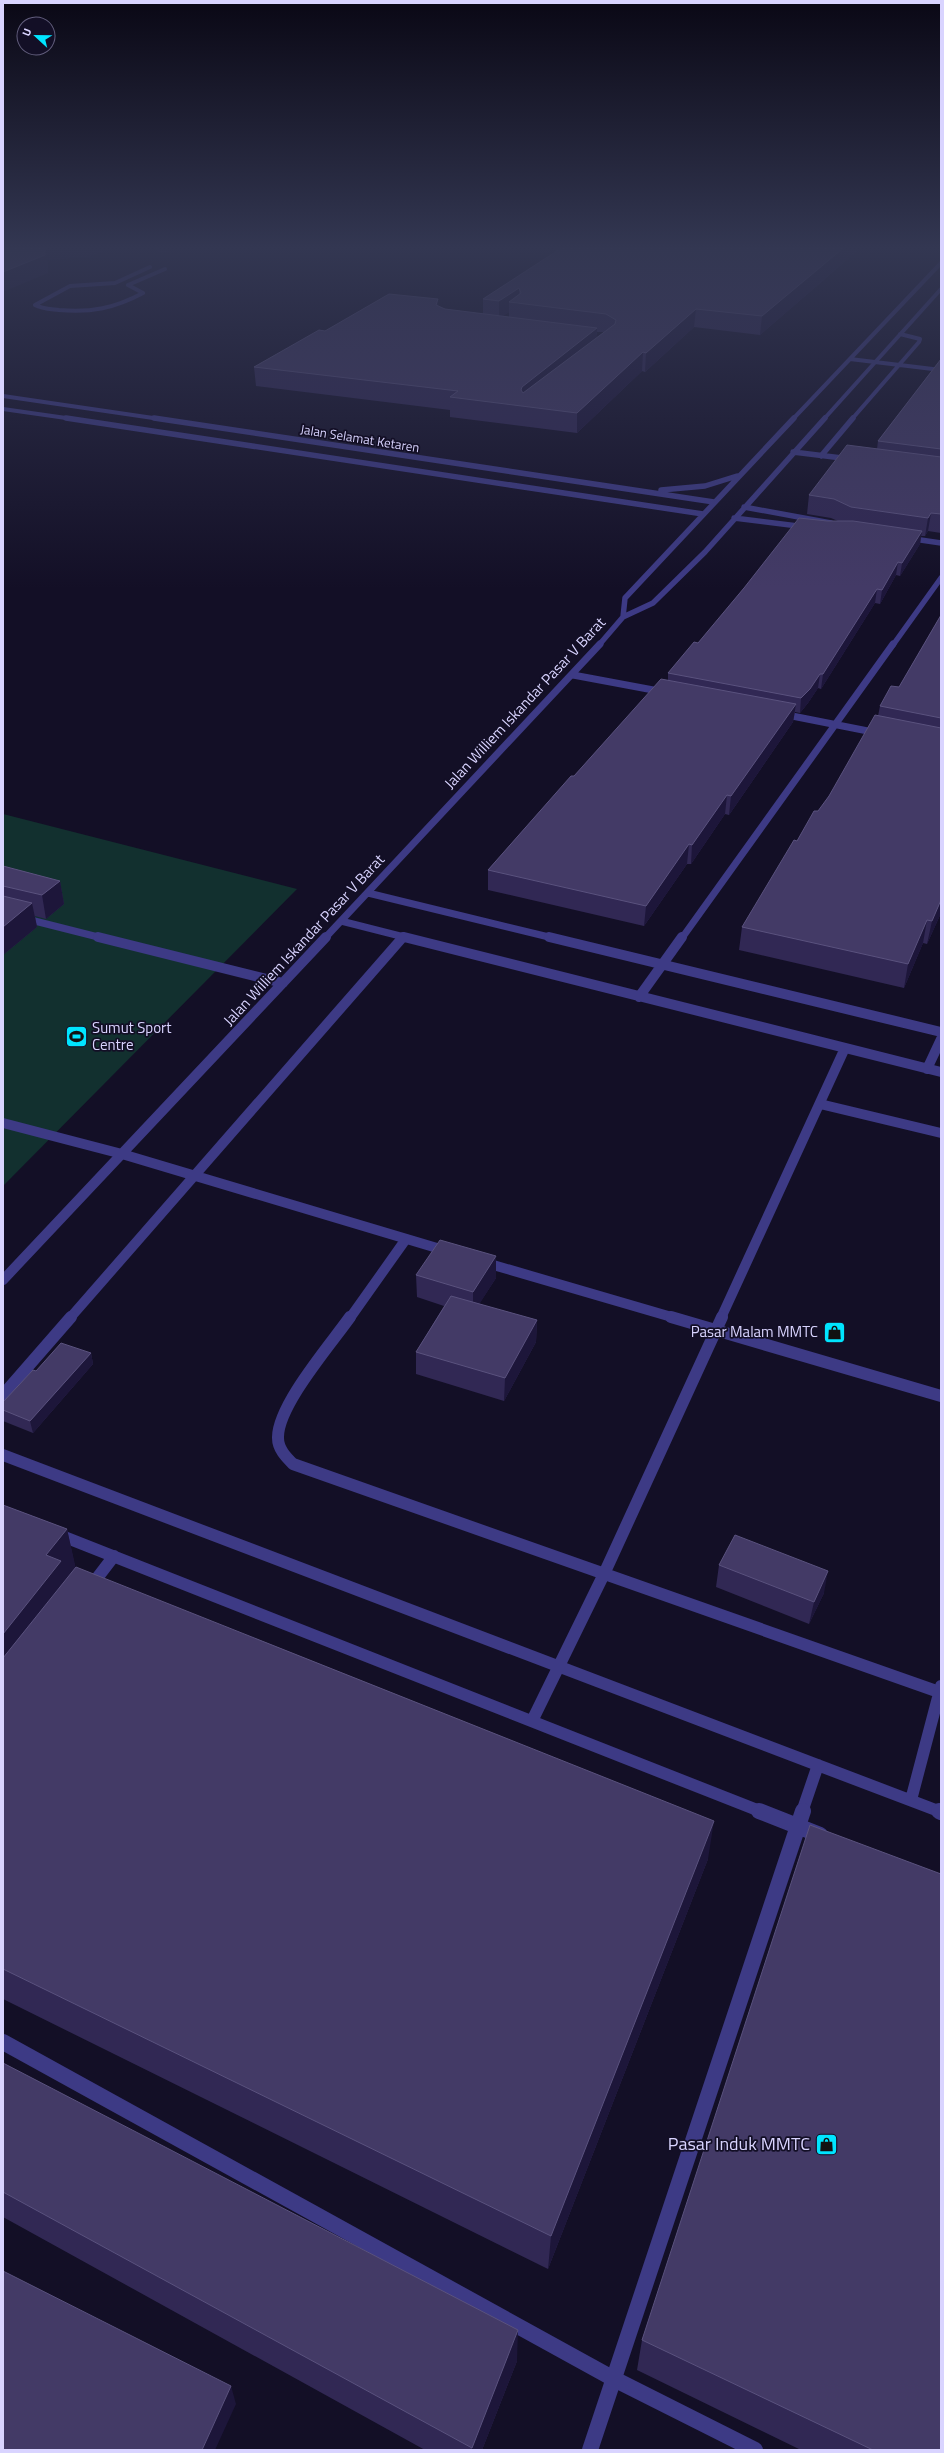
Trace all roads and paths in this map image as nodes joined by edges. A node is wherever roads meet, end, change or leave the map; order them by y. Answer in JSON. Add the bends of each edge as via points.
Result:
{"nodes":[{"id":1,"x":850,"y":359,"type":"edge"},
{"id":2,"x":854,"y":359,"type":"edge"},
{"id":3,"x":876,"y":359,"type":"edge"},
{"id":4,"x":904,"y":359,"type":"edge"},
{"id":5,"x":874,"y":362,"type":"junction"},
{"id":6,"x":900,"y":365,"type":"junction"},
{"id":7,"x":941,"y":370,"type":"edge"},
{"id":8,"x":3,"y":396,"type":"edge"},
{"id":9,"x":3,"y":409,"type":"edge"},
{"id":10,"x":372,"y":451,"type":"junction"},
{"id":11,"x":793,"y":452,"type":"junction"},
{"id":12,"x":821,"y":456,"type":"junction"},
{"id":13,"x":859,"y":460,"type":"edge"},
{"id":14,"x":358,"y":462,"type":"junction"},
{"id":15,"x":740,"y":475,"type":"junction"},
{"id":16,"x":633,"y":490,"type":"junction"},
{"id":17,"x":714,"y":502,"type":"junction"},
{"id":18,"x":744,"y":507,"type":"junction"},
{"id":19,"x":703,"y":514,"type":"junction"},
{"id":20,"x":734,"y":518,"type":"junction"},
{"id":21,"x":837,"y":525,"type":"edge"},
{"id":22,"x":810,"y":528,"type":"edge"},
{"id":23,"x":825,"y":530,"type":"edge"},
{"id":24,"x":832,"y":530,"type":"edge"},
{"id":25,"x":897,"y":537,"type":"edge"},
{"id":26,"x":941,"y":543,"type":"edge"},
{"id":27,"x":941,"y":578,"type":"edge"},
{"id":28,"x":623,"y":617,"type":"junction"},
{"id":29,"x":573,"y":675,"type":"junction"},
{"id":30,"x":670,"y":693,"type":"edge"},
{"id":31,"x":776,"y":713,"type":"edge"},
{"id":32,"x":836,"y":725,"type":"junction"},
{"id":33,"x":888,"y":735,"type":"edge"},
{"id":34,"x":368,"y":893,"type":"junction"},
{"id":35,"x":3,"y":913,"type":"edge"},
{"id":36,"x":341,"y":921,"type":"junction"},
{"id":37,"x":404,"y":937,"type":"junction"},
{"id":38,"x":664,"y":965,"type":"junction"},
{"id":39,"x":283,"y":983,"type":"junction"},
{"id":40,"x":640,"y":996,"type":"junction"},
{"id":41,"x":941,"y":1032,"type":"edge"},
{"id":42,"x":941,"y":1039,"type":"edge"},
{"id":43,"x":845,"y":1048,"type":"junction"},
{"id":44,"x":926,"y":1068,"type":"junction"},
{"id":45,"x":941,"y":1072,"type":"edge"},
{"id":46,"x":820,"y":1104,"type":"junction"},
{"id":47,"x":3,"y":1123,"type":"edge"},
{"id":48,"x":941,"y":1133,"type":"edge"},
{"id":49,"x":122,"y":1154,"type":"junction"},
{"id":50,"x":195,"y":1176,"type":"junction"},
{"id":51,"x":406,"y":1239,"type":"junction"},
{"id":52,"x":459,"y":1255,"type":"edge"},
{"id":53,"x":474,"y":1259,"type":"edge"},
{"id":54,"x":3,"y":1280,"type":"edge"},
{"id":55,"x":715,"y":1331,"type":"junction"},
{"id":56,"x":3,"y":1395,"type":"edge"},
{"id":57,"x":941,"y":1396,"type":"edge"},
{"id":58,"x":3,"y":1455,"type":"edge"},
{"id":59,"x":48,"y":1530,"type":"edge"},
{"id":60,"x":114,"y":1556,"type":"junction"},
{"id":61,"x":604,"y":1574,"type":"junction"},
{"id":62,"x":85,"y":1594,"type":"edge"},
{"id":63,"x":559,"y":1667,"type":"junction"},
{"id":64,"x":940,"y":1689,"type":"edge"},
{"id":65,"x":532,"y":1721,"type":"junction"},
{"id":66,"x":818,"y":1765,"type":"junction"},
{"id":67,"x":911,"y":1800,"type":"junction"},
{"id":68,"x":941,"y":1812,"type":"edge"},
{"id":69,"x":797,"y":1826,"type":"junction"},
{"id":70,"x":833,"y":1840,"type":"edge"},
{"id":71,"x":3,"y":2042,"type":"edge"},
{"id":72,"x":614,"y":2379,"type":"junction"},
{"id":73,"x":590,"y":2450,"type":"edge"},
{"id":74,"x":756,"y":2450,"type":"edge"}],
"edges":[{"from":1,"to":15,"type":"street","name":"Jalan Williem Iskandar Pasar V Barat"},
{"from":2,"to":5,"type":"street"},
{"from":3,"to":5,"type":"street","name":"Jalan Williem Iskandar Pasar V Barat"},
{"from":4,"to":6,"type":"street"},
{"from":5,"to":6,"type":"street"},
{"from":5,"to":11,"type":"street","name":"Jalan Williem Iskandar Pasar V Barat"},
{"from":6,"to":7,"type":"street"},
{"from":6,"to":12,"type":"street"},
{"from":8,"to":10,"type":"street","name":"Jalan Selamat Ketaren"},
{"from":9,"to":14,"type":"street","name":"Jalan Selamat Ketaren"},
{"from":10,"to":14,"type":"street"},
{"from":10,"to":16,"type":"street","name":"Jalan Selamat Ketaren"},
{"from":11,"to":12,"type":"street"},
{"from":11,"to":18,"type":"street","name":"Jalan Williem Iskandar Pasar V Barat"},
{"from":12,"to":13,"type":"street"},
{"from":14,"to":19,"type":"street","name":"Jalan Selamat Ketaren"},
{"from":15,"to":16,"type":"street","via":[[705,486]]},
{"from":15,"to":17,"type":"street","name":"Jalan Williem Iskandar Pasar V Barat"},
{"from":16,"to":17,"type":"street","name":"Jalan Selamat Ketaren"},
{"from":17,"to":19,"type":"street","name":"Jalan Williem Iskandar Pasar V Barat"},
{"from":18,"to":20,"type":"street","name":"Jalan Williem Iskandar Pasar V Barat"},
{"from":18,"to":21,"type":"street"},
{"from":19,"to":28,"type":"street","name":"Jalan Williem Iskandar Pasar V Barat","via":[[625,598]]},
{"from":20,"to":22,"type":"street"},
{"from":20,"to":28,"type":"street","name":"Jalan Williem Iskandar Pasar V Barat","via":[[705,552],[653,603]]},
{"from":23,"to":24,"type":"street"},
{"from":25,"to":26,"type":"street"},
{"from":27,"to":32,"type":"street"},
{"from":28,"to":29,"type":"street","name":"Jalan Williem Iskandar Pasar V Barat"},
{"from":29,"to":30,"type":"street"},
{"from":29,"to":34,"type":"street","name":"Jalan Williem Iskandar Pasar V Barat"},
{"from":31,"to":32,"type":"street"},
{"from":32,"to":33,"type":"street"},
{"from":32,"to":38,"type":"street"},
{"from":34,"to":36,"type":"street","name":"Jalan Williem Iskandar Pasar V Barat"},
{"from":34,"to":38,"type":"street"},
{"from":35,"to":39,"type":"street"},
{"from":36,"to":37,"type":"street"},
{"from":36,"to":39,"type":"street","name":"Jalan Williem Iskandar Pasar V Barat"},
{"from":37,"to":40,"type":"street"},
{"from":37,"to":50,"type":"street"},
{"from":38,"to":40,"type":"street"},
{"from":38,"to":41,"type":"street"},
{"from":39,"to":49,"type":"street","name":"Jalan Williem Iskandar Pasar V Barat"},
{"from":40,"to":43,"type":"street"},
{"from":42,"to":44,"type":"street"},
{"from":43,"to":44,"type":"street"},
{"from":43,"to":46,"type":"street"},
{"from":44,"to":45,"type":"street"},
{"from":46,"to":48,"type":"street"},
{"from":46,"to":55,"type":"street"},
{"from":47,"to":49,"type":"street"},
{"from":49,"to":50,"type":"street"},
{"from":49,"to":54,"type":"street","name":"Jalan Williem Iskandar Pasar V Barat"},
{"from":50,"to":51,"type":"street"},
{"from":50,"to":56,"type":"street"},
{"from":51,"to":52,"type":"street"},
{"from":51,"to":61,"type":"street","via":[[285,1409],[276,1435],[282,1454],[293,1464]]},
{"from":53,"to":55,"type":"street"},
{"from":55,"to":57,"type":"street"},
{"from":55,"to":61,"type":"street"},
{"from":58,"to":63,"type":"street"},
{"from":59,"to":60,"type":"street"},
{"from":60,"to":62,"type":"street"},
{"from":60,"to":65,"type":"street"},
{"from":61,"to":63,"type":"street"},
{"from":61,"to":64,"type":"street"},
{"from":63,"to":65,"type":"street"},
{"from":63,"to":66,"type":"street"},
{"from":64,"to":67,"type":"street"},
{"from":65,"to":69,"type":"street"},
{"from":66,"to":67,"type":"street"},
{"from":66,"to":69,"type":"street"},
{"from":67,"to":68,"type":"street"},
{"from":69,"to":70,"type":"street"},
{"from":69,"to":72,"type":"street"},
{"from":71,"to":72,"type":"street"},
{"from":72,"to":73,"type":"street"},
{"from":72,"to":74,"type":"street"}]}
